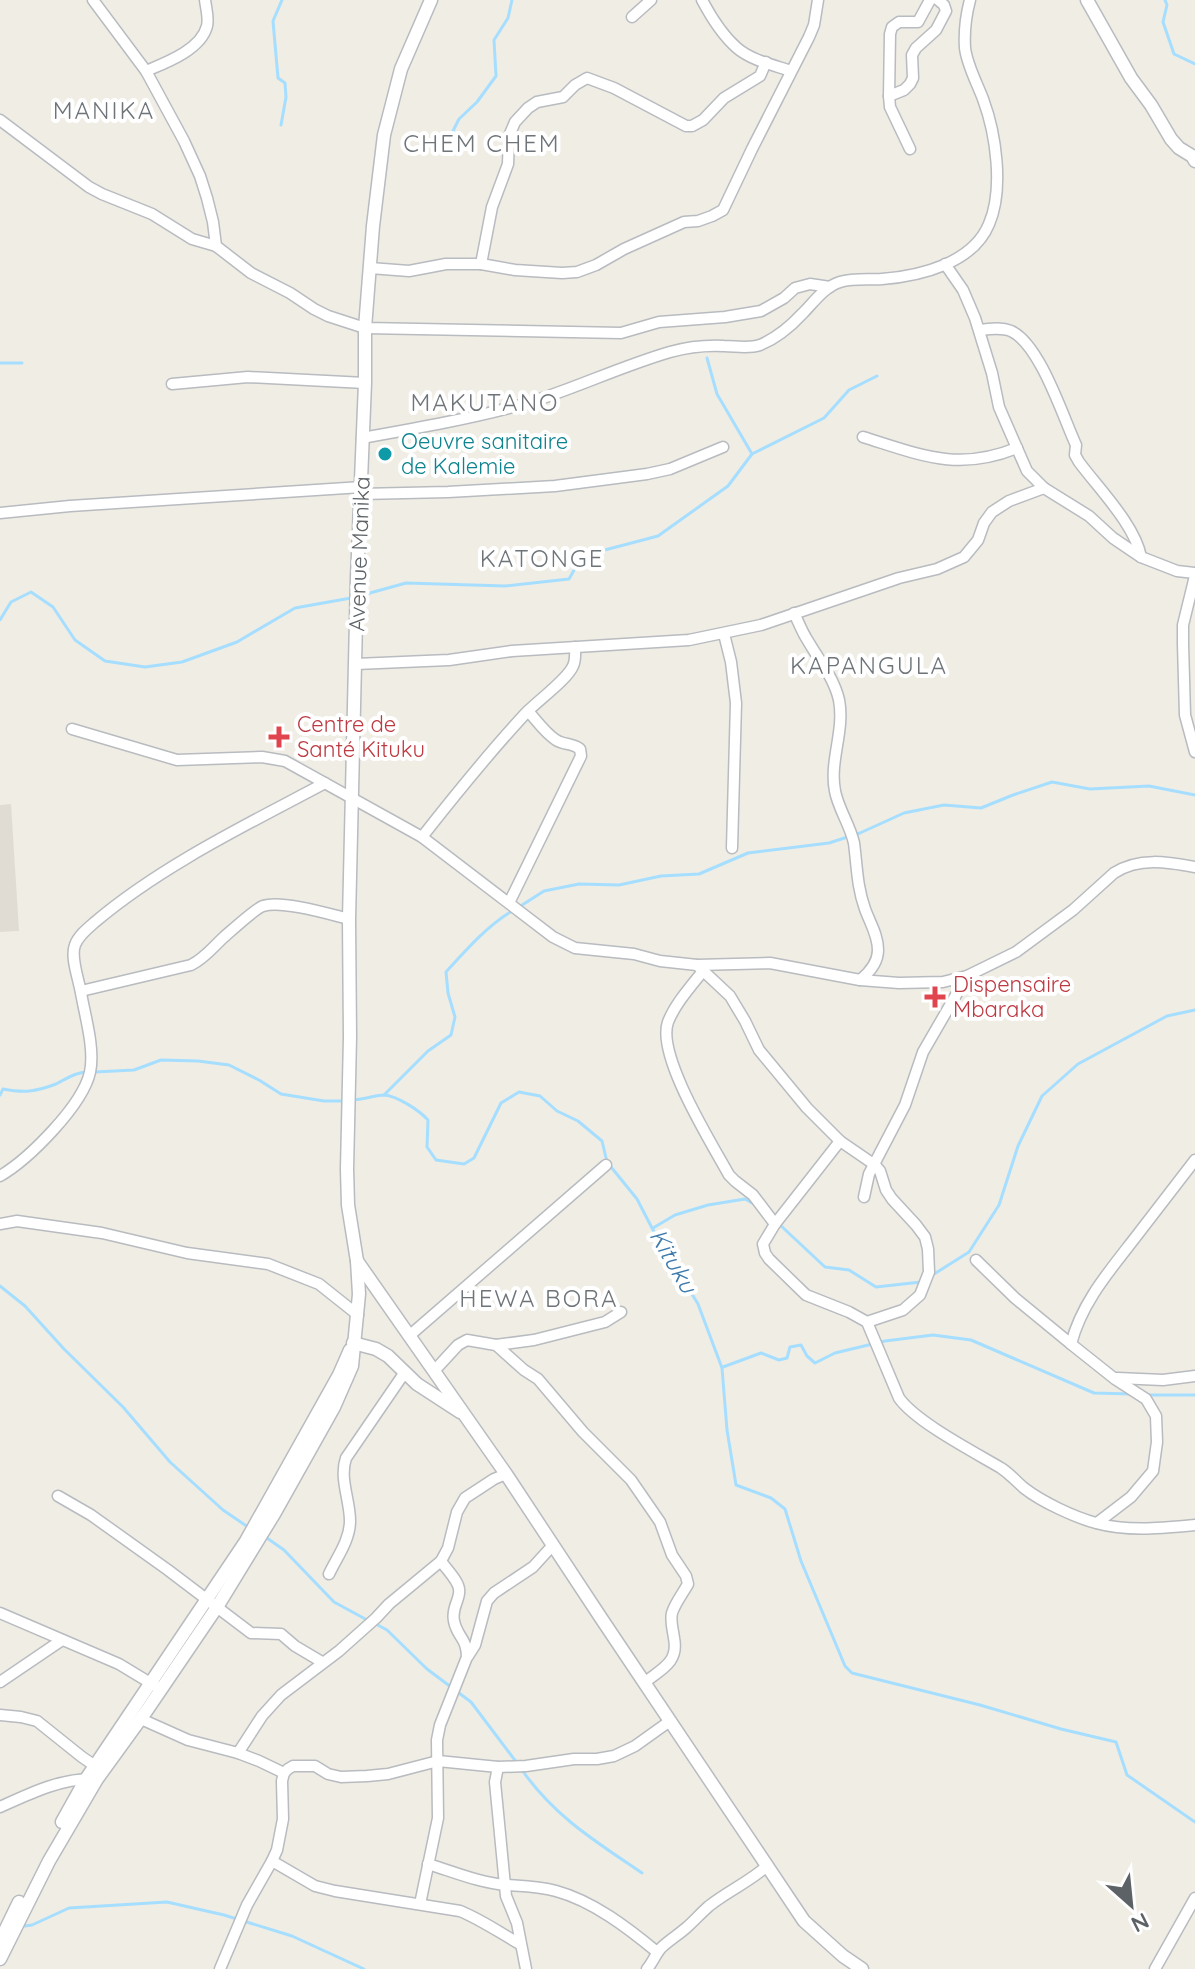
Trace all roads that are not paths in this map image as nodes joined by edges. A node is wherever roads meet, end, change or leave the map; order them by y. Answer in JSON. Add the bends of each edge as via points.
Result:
{"nodes":[{"id":1,"x":93,"y":0,"type":"edge"},
{"id":2,"x":205,"y":0,"type":"edge"},
{"id":3,"x":431,"y":0,"type":"edge"},
{"id":4,"x":651,"y":0,"type":"edge"},
{"id":5,"x":702,"y":0,"type":"edge"},
{"id":6,"x":818,"y":0,"type":"edge"},
{"id":7,"x":930,"y":0,"type":"edge"},
{"id":8,"x":938,"y":0,"type":"edge"},
{"id":9,"x":970,"y":0,"type":"edge"},
{"id":10,"x":1087,"y":0,"type":"edge"},
{"id":11,"x":632,"y":17,"type":"dead end"},
{"id":12,"x":766,"y":62,"type":"junction"},
{"id":13,"x":146,"y":71,"type":"junction"},
{"id":14,"x":791,"y":71,"type":"junction"},
{"id":15,"x":889,"y":96,"type":"junction"},
{"id":16,"x":0,"y":120,"type":"edge"},
{"id":17,"x":910,"y":149,"type":"dead end"},
{"id":18,"x":1195,"y":161,"type":"edge"},
{"id":19,"x":216,"y":246,"type":"junction"},
{"id":20,"x":481,"y":264,"type":"junction"},
{"id":21,"x":945,"y":264,"type":"junction"},
{"id":22,"x":370,"y":268,"type":"junction"},
{"id":23,"x":830,"y":287,"type":"junction"},
{"id":24,"x":365,"y":328,"type":"junction"},
{"id":25,"x":980,"y":330,"type":"junction"},
{"id":26,"x":365,"y":383,"type":"junction"},
{"id":27,"x":172,"y":384,"type":"dead end"},
{"id":28,"x":863,"y":437,"type":"dead end"},
{"id":29,"x":362,"y":438,"type":"junction"},
{"id":30,"x":723,"y":447,"type":"dead end"},
{"id":31,"x":1017,"y":448,"type":"junction"},
{"id":32,"x":1044,"y":488,"type":"junction"},
{"id":33,"x":361,"y":490,"type":"junction"},
{"id":34,"x":0,"y":513,"type":"edge"},
{"id":35,"x":1141,"y":557,"type":"junction"},
{"id":36,"x":1195,"y":574,"type":"edge"},
{"id":37,"x":794,"y":613,"type":"junction"},
{"id":38,"x":724,"y":634,"type":"junction"},
{"id":39,"x":575,"y":647,"type":"junction"},
{"id":40,"x":356,"y":664,"type":"junction"},
{"id":41,"x":528,"y":711,"type":"junction"},
{"id":42,"x":72,"y":729,"type":"dead end"},
{"id":43,"x":1195,"y":752,"type":"edge"},
{"id":44,"x":325,"y":783,"type":"junction"},
{"id":45,"x":352,"y":799,"type":"junction"},
{"id":46,"x":422,"y":837,"type":"junction"},
{"id":47,"x":732,"y":848,"type":"dead end"},
{"id":48,"x":1195,"y":867,"type":"edge"},
{"id":49,"x":509,"y":903,"type":"junction"},
{"id":50,"x":349,"y":919,"type":"junction"},
{"id":51,"x":700,"y":968,"type":"junction"},
{"id":52,"x":967,"y":976,"type":"junction"},
{"id":53,"x":860,"y":980,"type":"junction"},
{"id":54,"x":81,"y":991,"type":"junction"},
{"id":55,"x":840,"y":1141,"type":"junction"},
{"id":56,"x":1195,"y":1160,"type":"edge"},
{"id":57,"x":606,"y":1165,"type":"dead end"},
{"id":58,"x":875,"y":1165,"type":"junction"},
{"id":59,"x":0,"y":1176,"type":"edge"},
{"id":60,"x":864,"y":1197,"type":"dead end"},
{"id":61,"x":0,"y":1224,"type":"edge"},
{"id":62,"x":775,"y":1224,"type":"junction"},
{"id":63,"x":976,"y":1260,"type":"dead end"},
{"id":64,"x":357,"y":1261,"type":"junction"},
{"id":65,"x":621,"y":1312,"type":"dead end"},
{"id":66,"x":358,"y":1315,"type":"junction"},
{"id":67,"x":867,"y":1322,"type":"junction"},
{"id":68,"x":409,"y":1336,"type":"junction"},
{"id":69,"x":353,"y":1343,"type":"junction"},
{"id":70,"x":1071,"y":1344,"type":"junction"},
{"id":71,"x":496,"y":1345,"type":"junction"},
{"id":72,"x":434,"y":1371,"type":"junction"},
{"id":73,"x":405,"y":1372,"type":"junction"},
{"id":74,"x":1195,"y":1376,"type":"edge"},
{"id":75,"x":1115,"y":1379,"type":"junction"},
{"id":76,"x":465,"y":1415,"type":"junction"},
{"id":77,"x":506,"y":1474,"type":"junction"},
{"id":78,"x":58,"y":1496,"type":"dead end"},
{"id":79,"x":1097,"y":1523,"type":"junction"},
{"id":80,"x":1195,"y":1525,"type":"edge"},
{"id":81,"x":553,"y":1545,"type":"junction"},
{"id":82,"x":441,"y":1561,"type":"junction"},
{"id":83,"x":329,"y":1574,"type":"dead end"},
{"id":84,"x":212,"y":1603,"type":"junction"},
{"id":85,"x":0,"y":1613,"type":"edge"},
{"id":86,"x":62,"y":1640,"type":"junction"},
{"id":87,"x":467,"y":1657,"type":"junction"},
{"id":88,"x":322,"y":1662,"type":"junction"},
{"id":89,"x":0,"y":1682,"type":"edge"},
{"id":90,"x":644,"y":1683,"type":"junction"},
{"id":91,"x":156,"y":1687,"type":"junction"},
{"id":92,"x":0,"y":1715,"type":"edge"},
{"id":93,"x":141,"y":1719,"type":"junction"},
{"id":94,"x":670,"y":1721,"type":"junction"},
{"id":95,"x":238,"y":1753,"type":"junction"},
{"id":96,"x":438,"y":1761,"type":"junction"},
{"id":97,"x":498,"y":1767,"type":"junction"},
{"id":98,"x":284,"y":1773,"type":"junction"},
{"id":99,"x":96,"y":1774,"type":"junction"},
{"id":100,"x":0,"y":1807,"type":"edge"},
{"id":101,"x":272,"y":1861,"type":"junction"},
{"id":102,"x":428,"y":1864,"type":"junction"},
{"id":103,"x":767,"y":1866,"type":"junction"},
{"id":104,"x":505,"y":1885,"type":"junction"},
{"id":105,"x":1195,"y":1898,"type":"edge"},
{"id":106,"x":420,"y":1904,"type":"junction"},
{"id":107,"x":0,"y":1941,"type":"edge"},
{"id":108,"x":520,"y":1944,"type":"junction"},
{"id":109,"x":657,"y":1952,"type":"junction"},
{"id":110,"x":0,"y":1959,"type":"edge"},
{"id":111,"x":220,"y":1969,"type":"edge"},
{"id":112,"x":526,"y":1969,"type":"edge"},
{"id":113,"x":647,"y":1969,"type":"edge"},
{"id":114,"x":862,"y":1969,"type":"edge"},
{"id":115,"x":1155,"y":1969,"type":"edge"}],
"edges":[{"from":1,"to":13,"type":"street"},
{"from":2,"to":13,"type":"street","via":[[207,26],[202,36],[180,55]]},
{"from":3,"to":22,"type":"street","name":"Avenue Manika","via":[[401,69],[384,135]]},
{"from":4,"to":11,"type":"street"},
{"from":5,"to":12,"type":"street","via":[[737,49]]},
{"from":6,"to":14,"type":"street","via":[[814,25]]},
{"from":7,"to":15,"type":"street","via":[[918,22],[892,27]]},
{"from":8,"to":15,"type":"street","via":[[946,11],[912,55],[910,84]]},
{"from":9,"to":21,"type":"street","via":[[965,50],[993,140],[996,198],[984,235]]},
{"from":10,"to":18,"type":"street","via":[[1171,139]]},
{"from":12,"to":14,"type":"street"},
{"from":12,"to":20,"type":"street","via":[[760,76],[692,126],[587,78],[563,97],[528,108],[509,136],[508,164],[492,207]]},
{"from":13,"to":19,"type":"street","via":[[200,176]]},
{"from":14,"to":20,"type":"street","via":[[723,210],[674,226],[577,272]]},
{"from":15,"to":17,"type":"street"},
{"from":16,"to":19,"type":"street","via":[[89,187]]},
{"from":19,"to":24,"type":"street","via":[[314,309]]},
{"from":20,"to":22,"type":"street","via":[[409,271]]},
{"from":21,"to":23,"type":"street","via":[[908,276]]},
{"from":21,"to":25,"type":"street"},
{"from":22,"to":24,"type":"street","name":"Avenue Manika"},
{"from":23,"to":24,"type":"street","via":[[795,288],[761,311],[659,322],[621,333]]},
{"from":23,"to":29,"type":"street","via":[[780,334],[754,347],[687,348],[529,402]]},
{"from":24,"to":26,"type":"street","name":"Avenue Manika"},
{"from":25,"to":31,"type":"street","via":[[999,407]]},
{"from":25,"to":35,"type":"street","via":[[1014,332],[1028,346],[1054,391],[1076,445],[1075,455],[1128,525]]},
{"from":26,"to":27,"type":"street","via":[[248,377]]},
{"from":26,"to":29,"type":"street","name":"Avenue Manika"},
{"from":28,"to":31,"type":"street","via":[[927,457],[969,461]]},
{"from":29,"to":33,"type":"street","name":"Avenue Manika"},
{"from":30,"to":33,"type":"street","via":[[647,474],[532,487]]},
{"from":31,"to":32,"type":"street","via":[[1027,471]]},
{"from":32,"to":35,"type":"street"},
{"from":32,"to":37,"type":"street","via":[[992,512],[964,557]]},
{"from":33,"to":34,"type":"street"},
{"from":33,"to":40,"type":"street","name":"Avenue Manika"},
{"from":35,"to":36,"type":"street"},
{"from":36,"to":43,"type":"street","via":[[1183,625],[1185,715]]},
{"from":37,"to":38,"type":"street"},
{"from":37,"to":53,"type":"street","via":[[840,702],[835,793],[850,832],[861,895],[879,952],[873,969]]},
{"from":38,"to":39,"type":"street"},
{"from":38,"to":47,"type":"street","via":[[736,703]]},
{"from":39,"to":40,"type":"street"},
{"from":39,"to":41,"type":"street","via":[[567,675]]},
{"from":40,"to":45,"type":"street","name":"Avenue Manika"},
{"from":41,"to":46,"type":"street"},
{"from":41,"to":49,"type":"street","via":[[549,735],[575,745],[581,756]]},
{"from":42,"to":44,"type":"street","via":[[177,760],[285,761]]},
{"from":44,"to":45,"type":"street"},
{"from":44,"to":54,"type":"street","via":[[192,855],[109,910],[75,945]]},
{"from":45,"to":46,"type":"street"},
{"from":45,"to":50,"type":"street","name":"Avenue Manika"},
{"from":46,"to":49,"type":"street"},
{"from":48,"to":52,"type":"street","via":[[1145,861],[1124,866],[1030,943]]},
{"from":49,"to":51,"type":"street","via":[[575,948]]},
{"from":50,"to":54,"type":"street","via":[[264,906],[191,965]]},
{"from":50,"to":64,"type":"street","name":"Avenue Manika","via":[[347,1169]]},
{"from":51,"to":53,"type":"street","via":[[770,963]]},
{"from":51,"to":55,"type":"street","via":[[730,996],[759,1050]]},
{"from":51,"to":62,"type":"street","via":[[667,1024],[675,1071],[729,1175]]},
{"from":52,"to":53,"type":"street","via":[[925,983]]},
{"from":52,"to":58,"type":"street","via":[[923,1052],[905,1105]]},
{"from":54,"to":59,"type":"street","via":[[91,1053],[85,1087],[43,1141]]},
{"from":55,"to":58,"type":"street"},
{"from":55,"to":62,"type":"street"},
{"from":56,"to":70,"type":"street","via":[[1092,1295]]},
{"from":57,"to":68,"type":"street"},
{"from":58,"to":60,"type":"street"},
{"from":58,"to":67,"type":"street","via":[[892,1199],[925,1237],[929,1272],[920,1295],[903,1310]]},
{"from":61,"to":66,"type":"street","via":[[17,1221],[102,1233],[187,1253],[268,1264],[319,1284]]},
{"from":62,"to":67,"type":"street","via":[[763,1244],[776,1267],[806,1295]]},
{"from":63,"to":70,"type":"street"},
{"from":64,"to":66,"type":"street","name":"Avenue Manika"},
{"from":64,"to":68,"type":"street"},
{"from":65,"to":71,"type":"street","via":[[583,1329]]},
{"from":66,"to":69,"type":"street","name":"Avenue Manika"},
{"from":67,"to":79,"type":"street","via":[[905,1407],[1026,1490]]},
{"from":68,"to":72,"type":"street"},
{"from":69,"to":73,"type":"street","via":[[376,1349]]},
{"from":69,"to":84,"type":"street","name":"Avenue Manika","via":[[352,1366],[334,1407],[274,1514]]},
{"from":70,"to":75,"type":"street"},
{"from":71,"to":72,"type":"street","via":[[467,1340]]},
{"from":71,"to":90,"type":"street","via":[[538,1379],[631,1480],[660,1522],[686,1576],[688,1584],[671,1623],[675,1655]]},
{"from":72,"to":76,"type":"street"},
{"from":73,"to":76,"type":"street"},
{"from":73,"to":83,"type":"street","via":[[346,1458],[342,1469],[348,1537]]},
{"from":74,"to":75,"type":"street"},
{"from":75,"to":79,"type":"street","via":[[1146,1399],[1156,1416],[1157,1442],[1153,1471],[1131,1497]]},
{"from":76,"to":77,"type":"street"},
{"from":77,"to":81,"type":"street"},
{"from":77,"to":82,"type":"street","via":[[465,1498]]},
{"from":78,"to":84,"type":"street"},
{"from":79,"to":80,"type":"street","via":[[1156,1529]]},
{"from":81,"to":87,"type":"street","via":[[487,1601]]},
{"from":81,"to":90,"type":"street"},
{"from":82,"to":87,"type":"street","via":[[458,1585],[453,1617]]},
{"from":82,"to":88,"type":"street"},
{"from":84,"to":88,"type":"street","via":[[251,1633],[281,1634]]},
{"from":84,"to":91,"type":"street","name":"Avenue Manika"},
{"from":85,"to":86,"type":"street"},
{"from":86,"to":89,"type":"street"},
{"from":86,"to":91,"type":"street","via":[[119,1664]]},
{"from":87,"to":96,"type":"street","via":[[440,1725]]},
{"from":88,"to":95,"type":"street","via":[[281,1695]]},
{"from":90,"to":94,"type":"street"},
{"from":91,"to":93,"type":"street"},
{"from":91,"to":99,"type":"street"},
{"from":92,"to":99,"type":"street","via":[[37,1721]]},
{"from":93,"to":95,"type":"street","via":[[188,1740]]},
{"from":93,"to":99,"type":"street"},
{"from":94,"to":97,"type":"street","via":[[614,1756]]},
{"from":94,"to":103,"type":"street"},
{"from":95,"to":98,"type":"street"},
{"from":96,"to":97,"type":"street"},
{"from":96,"to":98,"type":"street","via":[[367,1776],[341,1777],[315,1766],[293,1766]]},
{"from":96,"to":102,"type":"street","via":[[438,1818]]},
{"from":97,"to":104,"type":"street"},
{"from":98,"to":101,"type":"street","via":[[283,1819]]},
{"from":99,"to":100,"type":"street"},
{"from":99,"to":107,"type":"street","via":[[45,1853]]},
{"from":99,"to":110,"type":"street"},
{"from":101,"to":106,"type":"street","via":[[315,1886]]},
{"from":101,"to":111,"type":"street"},
{"from":102,"to":104,"type":"street"},
{"from":102,"to":106,"type":"street"},
{"from":103,"to":109,"type":"street"},
{"from":103,"to":114,"type":"street","via":[[804,1921]]},
{"from":104,"to":108,"type":"street"},
{"from":104,"to":109,"type":"street","via":[[529,1885],[573,1898]]},
{"from":105,"to":115,"type":"street"},
{"from":106,"to":108,"type":"street","via":[[460,1911]]},
{"from":108,"to":112,"type":"street"},
{"from":109,"to":113,"type":"street"}]}
